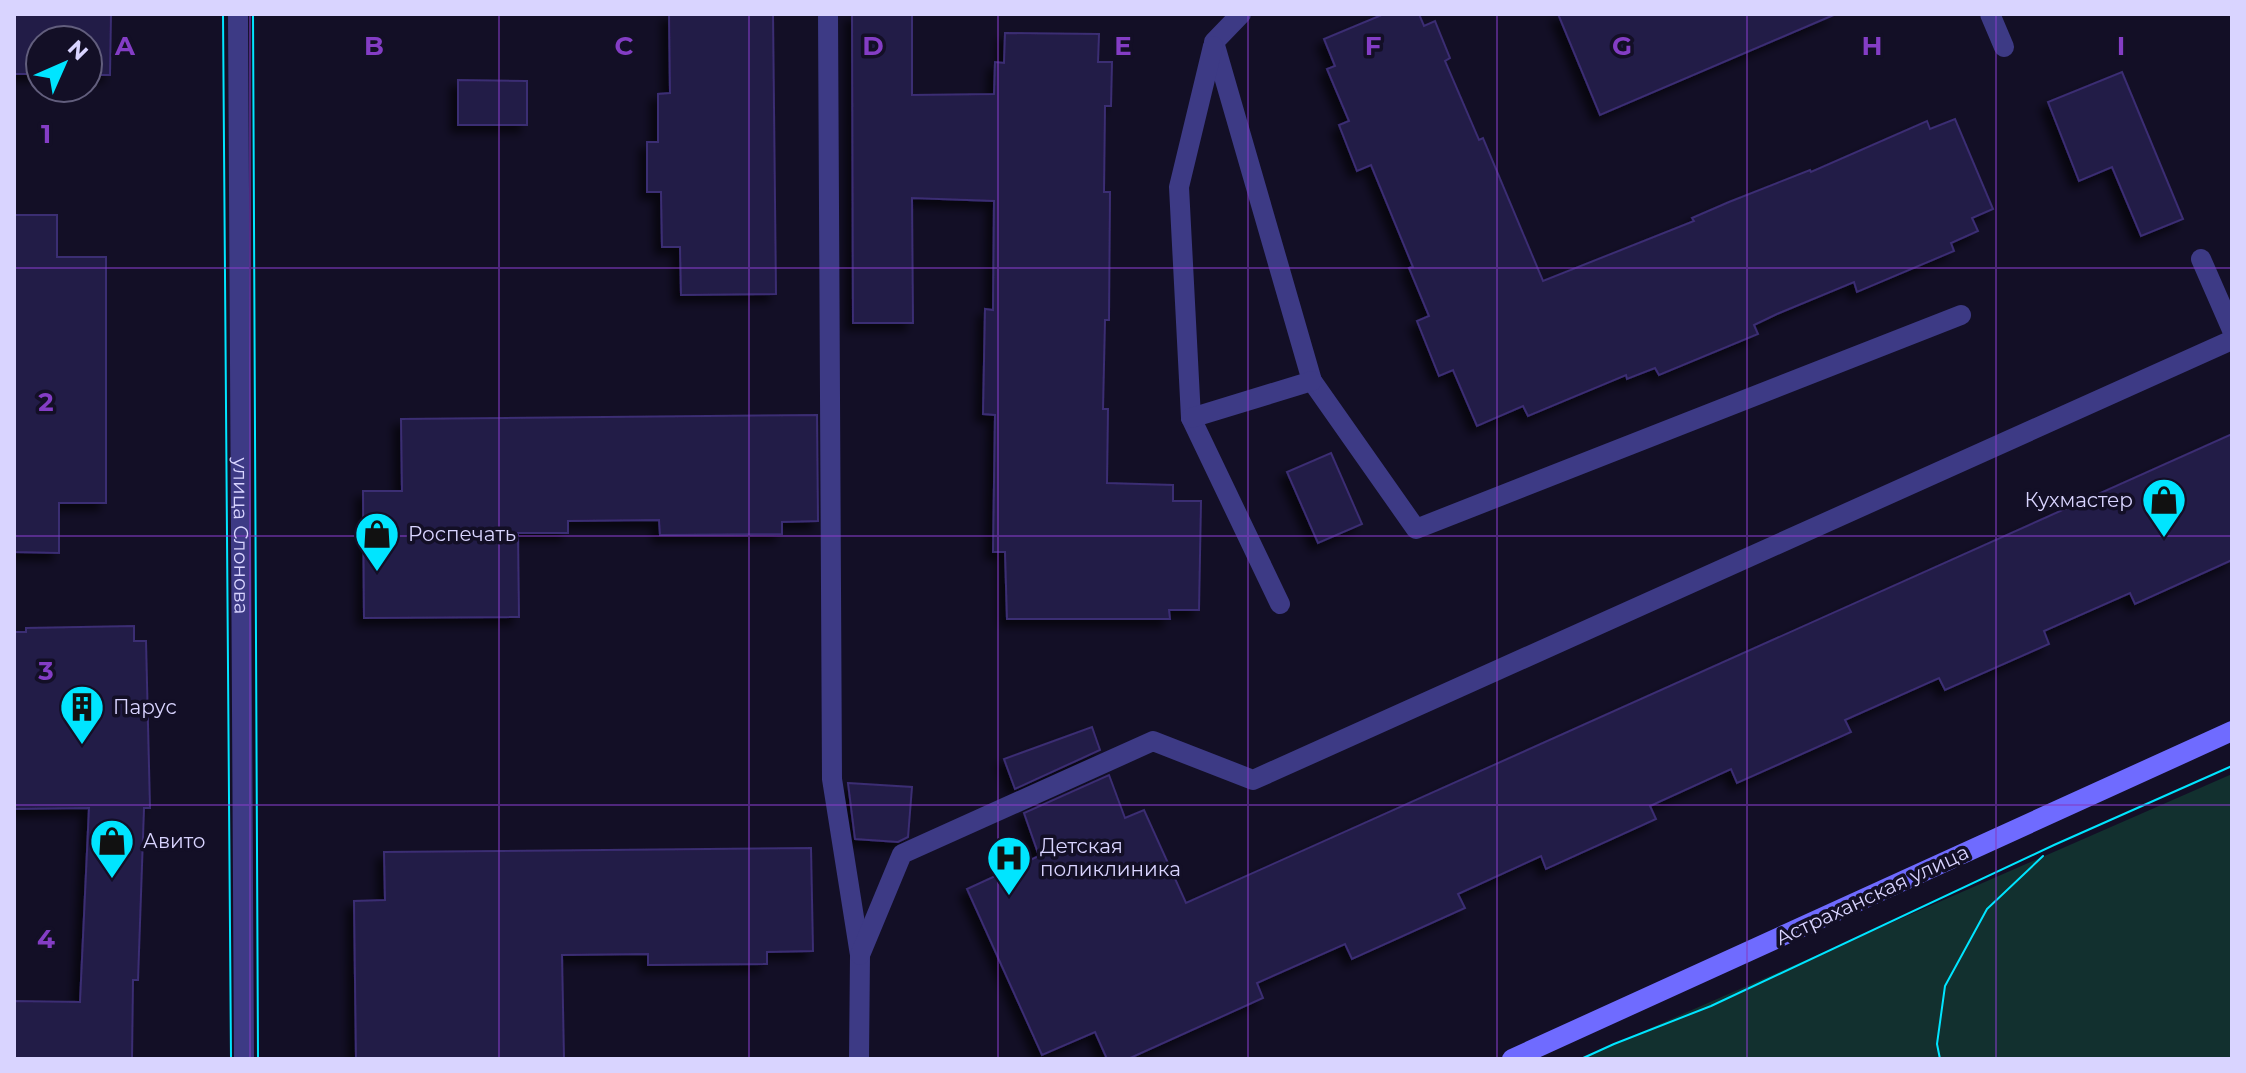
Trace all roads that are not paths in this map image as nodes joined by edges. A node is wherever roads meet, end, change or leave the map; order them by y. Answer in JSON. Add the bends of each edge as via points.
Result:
{"nodes":[{"id":1,"x":238,"y":14,"type":"edge"},
{"id":2,"x":828,"y":14,"type":"edge"},
{"id":3,"x":1241,"y":14,"type":"edge"},
{"id":4,"x":1990,"y":14,"type":"edge"},
{"id":5,"x":1214,"y":42,"type":"junction"},
{"id":6,"x":2004,"y":47,"type":"dead end"},
{"id":7,"x":2201,"y":259,"type":"dead end"},
{"id":8,"x":1961,"y":315,"type":"dead end"},
{"id":9,"x":2232,"y":330,"type":"edge"},
{"id":10,"x":2232,"y":340,"type":"edge"},
{"id":11,"x":1312,"y":381,"type":"junction"},
{"id":12,"x":1191,"y":418,"type":"junction"},
{"id":13,"x":1280,"y":604,"type":"dead end"},
{"id":14,"x":2232,"y":731,"type":"edge"},
{"id":15,"x":860,"y":955,"type":"junction"},
{"id":16,"x":244,"y":1059,"type":"edge"},
{"id":17,"x":859,"y":1059,"type":"edge"},
{"id":18,"x":1512,"y":1059,"type":"edge"}],
"edges":[{"from":1,"to":16,"type":"street","name":"улица Слонова"},
{"from":2,"to":15,"type":"street","via":[[832,779]]},
{"from":3,"to":5,"type":"street"},
{"from":4,"to":6,"type":"street"},
{"from":5,"to":11,"type":"street"},
{"from":5,"to":12,"type":"street","via":[[1179,187]]},
{"from":7,"to":9,"type":"street"},
{"from":8,"to":11,"type":"street","via":[[1416,529]]},
{"from":10,"to":15,"type":"street","via":[[1253,780],[1153,741],[1111,759],[902,854]]},
{"from":11,"to":12,"type":"street"},
{"from":12,"to":13,"type":"street"},
{"from":14,"to":18,"type":"main road","name":"Астраханская улица"},
{"from":15,"to":17,"type":"street"}]}
